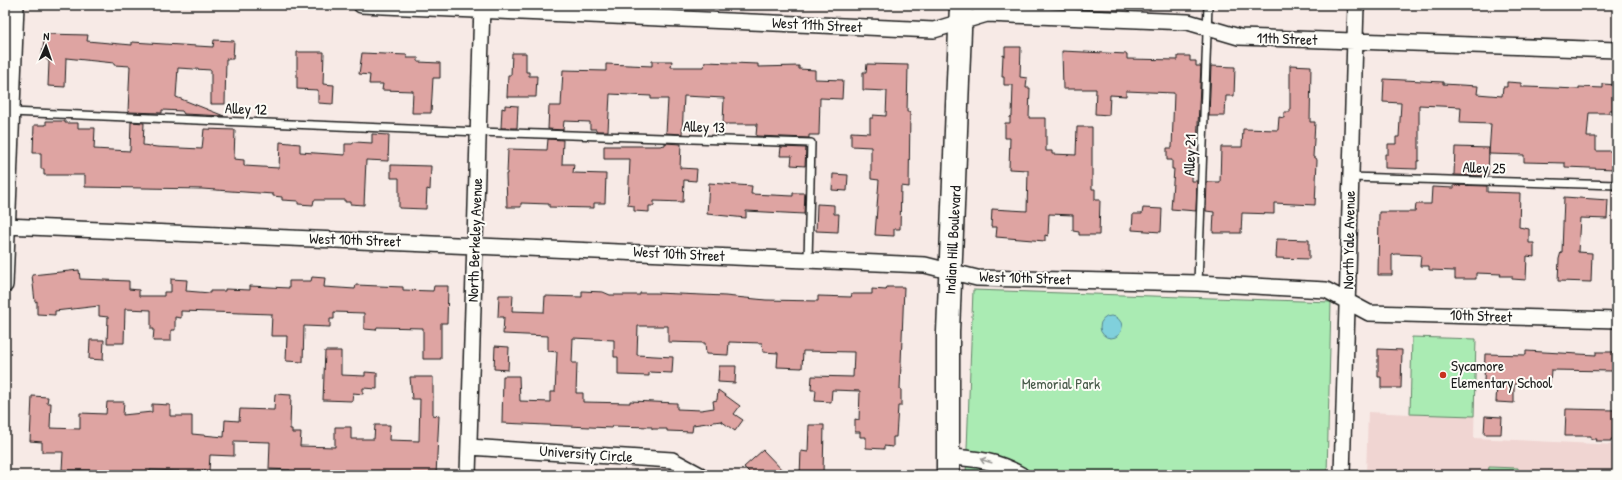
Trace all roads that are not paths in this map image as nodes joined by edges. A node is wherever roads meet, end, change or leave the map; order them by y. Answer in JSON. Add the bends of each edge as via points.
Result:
{"nodes":[{"id":1,"x":16,"y":5,"type":"edge"},
{"id":2,"x":361,"y":5,"type":"edge"},
{"id":3,"x":1208,"y":5,"type":"edge"},
{"id":4,"x":1356,"y":5,"type":"edge"},
{"id":5,"x":482,"y":7,"type":"edge"},
{"id":6,"x":961,"y":13,"type":"edge"},
{"id":7,"x":1207,"y":28,"type":"junction"},
{"id":8,"x":1355,"y":41,"type":"junction"},
{"id":9,"x":1617,"y":50,"type":"edge"},
{"id":10,"x":8,"y":112,"type":"edge"},
{"id":11,"x":479,"y":132,"type":"junction"},
{"id":12,"x":1350,"y":177,"type":"junction"},
{"id":13,"x":1617,"y":185,"type":"edge"},
{"id":14,"x":6,"y":226,"type":"edge"},
{"id":15,"x":475,"y":244,"type":"junction"},
{"id":16,"x":808,"y":260,"type":"junction"},
{"id":17,"x":951,"y":271,"type":"junction"},
{"id":18,"x":1198,"y":283,"type":"junction"},
{"id":19,"x":5,"y":285,"type":"edge"},
{"id":20,"x":1348,"y":303,"type":"junction"},
{"id":21,"x":1617,"y":320,"type":"edge"},
{"id":22,"x":469,"y":447,"type":"junction"},
{"id":23,"x":948,"y":466,"type":"edge"},
{"id":24,"x":468,"y":475,"type":"edge"},
{"id":25,"x":700,"y":475,"type":"edge"},
{"id":26,"x":1021,"y":475,"type":"edge"},
{"id":27,"x":1342,"y":475,"type":"edge"}],
"edges":[{"from":1,"to":10,"type":"street"},
{"from":2,"to":5,"type":"street","name":"West 11th Street"},
{"from":3,"to":7,"type":"lane","name":"Alley 21"},
{"from":4,"to":8,"type":"street","name":"North Yale Avenue"},
{"from":5,"to":6,"type":"street","name":"West 11th Street","via":[[934,30]]},
{"from":5,"to":11,"type":"street","name":"North Berkeley Avenue"},
{"from":6,"to":7,"type":"street","name":"11th Street","via":[[1188,22]]},
{"from":6,"to":17,"type":"main road","name":"Indian Hill Boulevard"},
{"from":7,"to":8,"type":"street","name":"11th Street","via":[[1239,37]]},
{"from":7,"to":18,"type":"lane","name":"Alley 21"},
{"from":8,"to":9,"type":"street","name":"11th Street"},
{"from":8,"to":12,"type":"street","name":"North Yale Avenue"},
{"from":10,"to":11,"type":"lane","name":"Alley 12"},
{"from":10,"to":14,"type":"street"},
{"from":11,"to":15,"type":"street","name":"North Berkeley Avenue"},
{"from":11,"to":16,"type":"lane","name":"Alley 13","via":[[811,143]]},
{"from":12,"to":13,"type":"lane","name":"Alley 25"},
{"from":12,"to":20,"type":"street","name":"North Yale Avenue"},
{"from":14,"to":15,"type":"street","name":"West 10th Street"},
{"from":14,"to":19,"type":"street"},
{"from":15,"to":16,"type":"street","name":"West 10th Street"},
{"from":15,"to":22,"type":"street","name":"North Berkeley Avenue"},
{"from":16,"to":17,"type":"street","name":"West 10th Street","via":[[925,265]]},
{"from":17,"to":18,"type":"street","name":"West 10th Street","via":[[977,278]]},
{"from":17,"to":23,"type":"main road","name":"Indian Hill Boulevard","via":[[948,332]]},
{"from":18,"to":20,"type":"street","name":"West 10th Street","via":[[1326,290]]},
{"from":20,"to":21,"type":"street","name":"10th Street","via":[[1369,312]]},
{"from":20,"to":27,"type":"street","name":"North Yale Avenue"},
{"from":22,"to":24,"type":"street","name":"North Berkeley Avenue"},
{"from":22,"to":25,"type":"street","name":"University Circle","via":[[672,460]]},
{"from":26,"to":23,"type":"street","one_way":true,"via":[[1012,469],[978,458]]}]}
